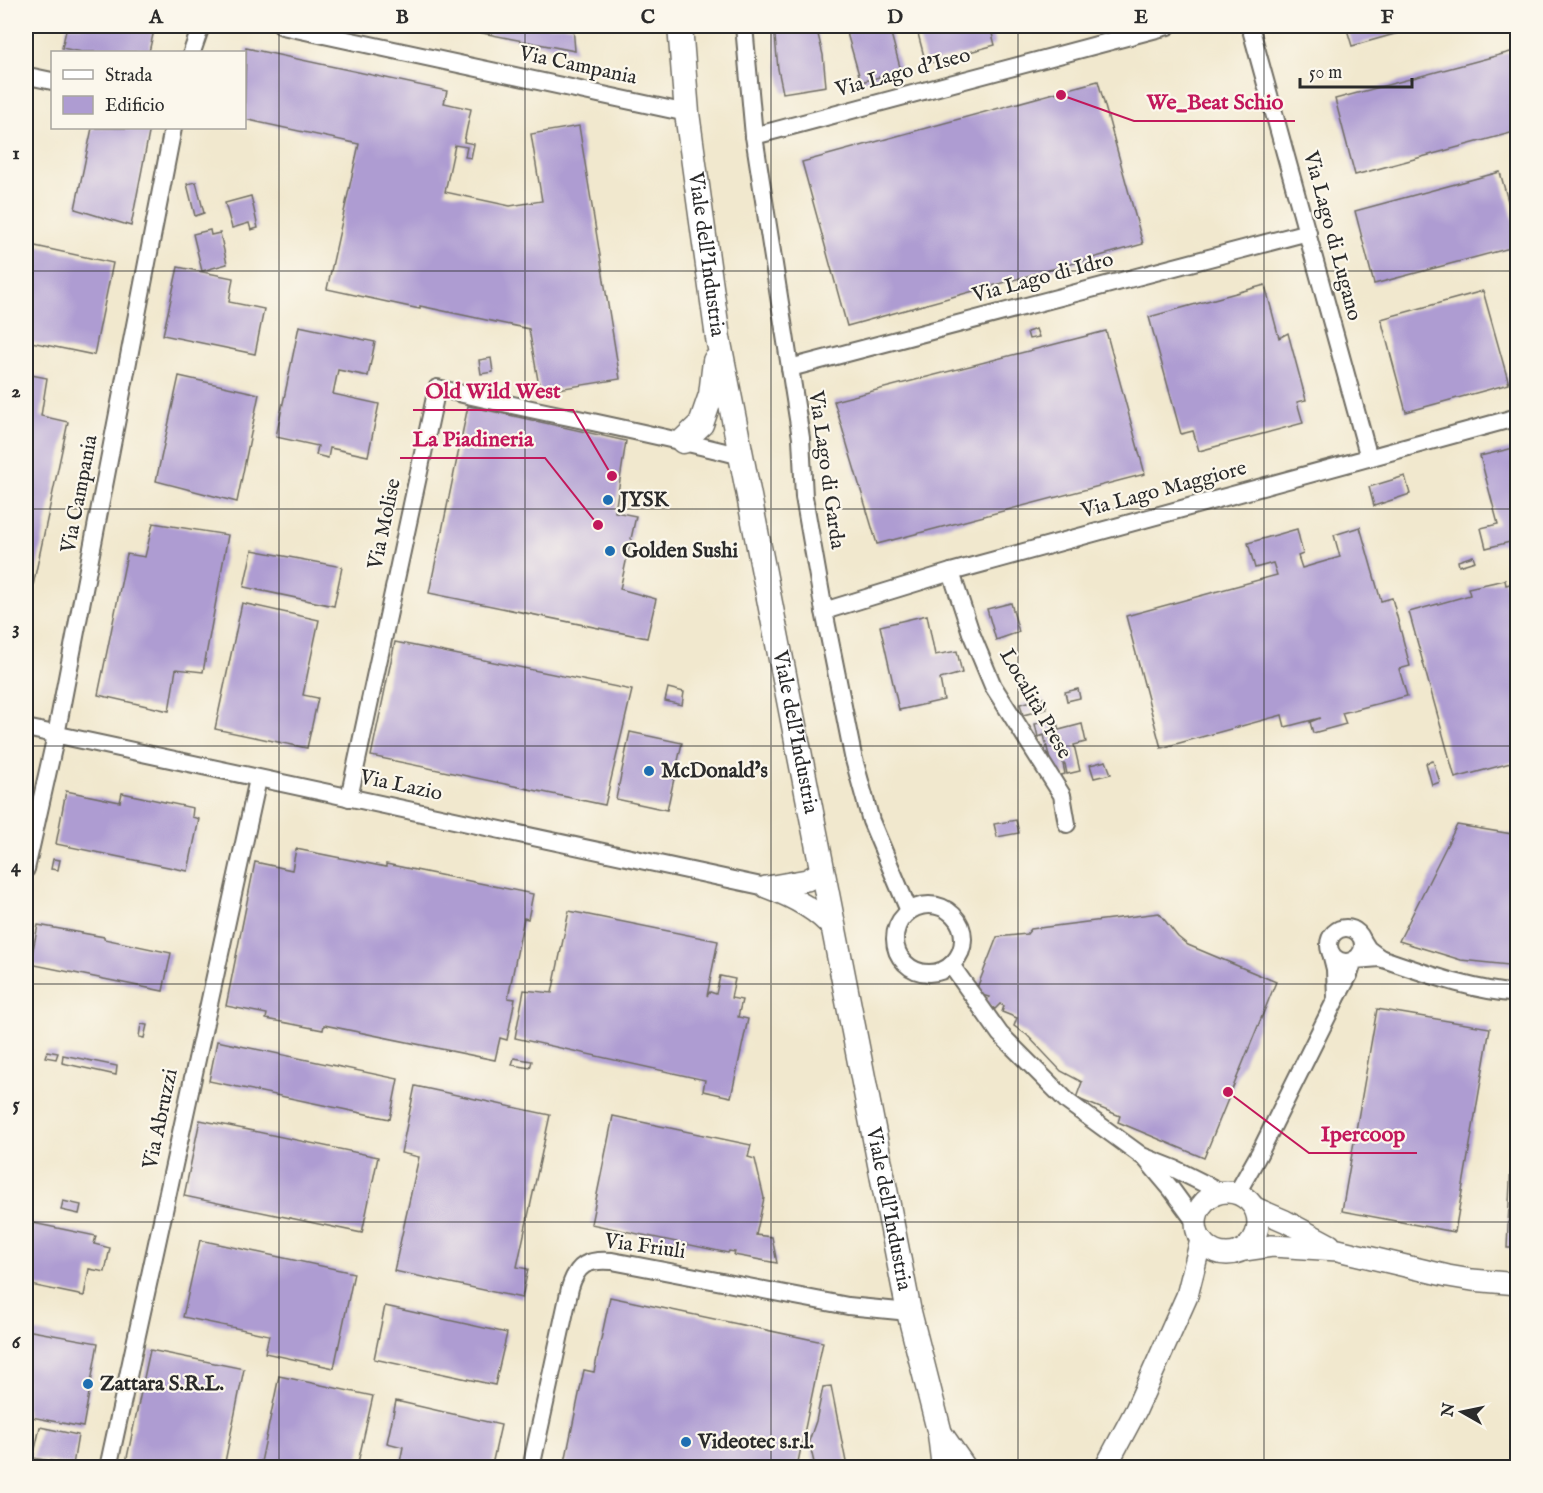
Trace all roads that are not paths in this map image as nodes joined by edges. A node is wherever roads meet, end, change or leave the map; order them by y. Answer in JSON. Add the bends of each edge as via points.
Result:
{"nodes":[{"id":1,"x":201,"y":26,"type":"edge"},
{"id":2,"x":282,"y":26,"type":"edge"},
{"id":3,"x":680,"y":26,"type":"edge"},
{"id":4,"x":744,"y":26,"type":"edge"},
{"id":5,"x":1168,"y":26,"type":"edge"},
{"id":6,"x":1250,"y":26,"type":"edge"},
{"id":7,"x":192,"y":51,"type":"edge"},
{"id":8,"x":33,"y":77,"type":"dead end"},
{"id":9,"x":51,"y":81,"type":"edge"},
{"id":10,"x":687,"y":113,"type":"junction"},
{"id":11,"x":173,"y":129,"type":"edge"},
{"id":12,"x":754,"y":136,"type":"junction"},
{"id":13,"x":1308,"y":232,"type":"junction"},
{"id":14,"x":718,"y":338,"type":"junction"},
{"id":15,"x":789,"y":368,"type":"junction"},
{"id":16,"x":1518,"y":417,"type":"edge"},
{"id":17,"x":683,"y":441,"type":"junction"},
{"id":18,"x":741,"y":456,"type":"junction"},
{"id":19,"x":1369,"y":458,"type":"junction"},
{"id":20,"x":951,"y":572,"type":"junction"},
{"id":21,"x":824,"y":611,"type":"junction"},
{"id":22,"x":26,"y":728,"type":"edge"},
{"id":23,"x":56,"y":735,"type":"junction"},
{"id":24,"x":258,"y":780,"type":"junction"},
{"id":25,"x":350,"y":798,"type":"junction"},
{"id":26,"x":1067,"y":824,"type":"dead end"},
{"id":27,"x":26,"y":869,"type":"edge"},
{"id":28,"x":822,"y":871,"type":"junction"},
{"id":29,"x":766,"y":887,"type":"junction"},
{"id":30,"x":909,"y":910,"type":"junction"},
{"id":31,"x":833,"y":929,"type":"junction"},
{"id":32,"x":1363,"y":941,"type":"junction"},
{"id":33,"x":1331,"y":953,"type":"junction"},
{"id":34,"x":1380,"y":958,"type":"junction"},
{"id":35,"x":1354,"y":960,"type":"junction"},
{"id":36,"x":951,"y":965,"type":"junction"},
{"id":37,"x":1518,"y":994,"type":"edge"},
{"id":38,"x":1336,"y":999,"type":"junction"},
{"id":39,"x":1143,"y":1156,"type":"junction"},
{"id":40,"x":1229,"y":1193,"type":"junction"},
{"id":41,"x":1255,"y":1208,"type":"junction"},
{"id":42,"x":1198,"y":1232,"type":"junction"},
{"id":43,"x":1338,"y":1250,"type":"junction"},
{"id":44,"x":1235,"y":1252,"type":"junction"},
{"id":45,"x":1518,"y":1284,"type":"edge"},
{"id":46,"x":1187,"y":1296,"type":"junction"},
{"id":47,"x":909,"y":1312,"type":"junction"},
{"id":48,"x":940,"y":1434,"type":"junction"},
{"id":49,"x":108,"y":1467,"type":"edge"},
{"id":50,"x":531,"y":1467,"type":"edge"},
{"id":51,"x":944,"y":1467,"type":"edge"},
{"id":52,"x":964,"y":1467,"type":"edge"},
{"id":53,"x":1105,"y":1467,"type":"edge"}],
"edges":[{"from":1,"to":7,"type":"street"},
{"from":2,"to":10,"type":"street","name":"Via Campania"},
{"from":3,"to":10,"type":"main road","name":"Viale dell'Industria"},
{"from":4,"to":12,"type":"street","name":"Via Lago di Garda"},
{"from":5,"to":12,"type":"street","name":"Via Lago d'Iseo"},
{"from":6,"to":13,"type":"street","name":"Via Lago di Lugano"},
{"from":8,"to":9,"type":"street"},
{"from":10,"to":14,"type":"main road","name":"Viale dell'Industria"},
{"from":11,"to":23,"type":"street","name":"Via Campania"},
{"from":12,"to":15,"type":"street","name":"Via Lago di Garda"},
{"from":13,"to":15,"type":"street","name":"Via Lago di Idro"},
{"from":13,"to":19,"type":"street","name":"Via Lago di Lugano"},
{"from":14,"to":17,"type":"main road","via":[[711,394],[701,424]]},
{"from":14,"to":18,"type":"main road","name":"Viale dell'Industria"},
{"from":15,"to":21,"type":"street","name":"Via Lago di Garda","via":[[801,438],[804,497]]},
{"from":16,"to":19,"type":"street","name":"Via Lago Maggiore"},
{"from":17,"to":18,"type":"street","name":"Via Molise"},
{"from":17,"to":25,"type":"street","name":"Via Molise","via":[[437,388]]},
{"from":18,"to":28,"type":"main road","name":"Viale dell'Industria"},
{"from":19,"to":20,"type":"street","name":"Via Lago Maggiore"},
{"from":20,"to":21,"type":"street","name":"Via Lago Maggiore"},
{"from":20,"to":26,"type":"street","name":"Località Prese","via":[[970,633],[993,686],[1062,795]]},
{"from":21,"to":30,"type":"street","name":"Via Lago di Garda","via":[[865,799]]},
{"from":22,"to":23,"type":"street","name":"Via Lazio"},
{"from":23,"to":24,"type":"street","name":"Via Lazio"},
{"from":23,"to":27,"type":"street","name":"Via Campania"},
{"from":24,"to":25,"type":"street","name":"Via Lazio"},
{"from":24,"to":49,"type":"street","name":"Via Abruzzi"},
{"from":25,"to":29,"type":"street","name":"Via Lazio"},
{"from":28,"to":29,"type":"street","via":[[807,880]]},
{"from":28,"to":31,"type":"main road","name":"Viale dell'Industria"},
{"from":29,"to":31,"type":"street","via":[[801,903]]},
{"from":30,"to":36,"type":"street","via":[[938,906],[956,918],[962,948]]},
{"from":30,"to":36,"type":"street","via":[[901,918],[894,939],[902,960],[920,973],[931,974]]},
{"from":31,"to":47,"type":"main road","name":"Viale dell'Industria"},
{"from":32,"to":33,"type":"street","via":[[1356,931],[1340,929],[1331,937]]},
{"from":32,"to":34,"type":"street"},
{"from":32,"to":35,"type":"street"},
{"from":33,"to":35,"type":"street","via":[[1338,960]]},
{"from":33,"to":38,"type":"street"},
{"from":34,"to":35,"type":"street"},
{"from":34,"to":37,"type":"street","via":[[1450,982]]},
{"from":35,"to":38,"type":"street"},
{"from":36,"to":39,"type":"street","via":[[1000,1034],[1068,1102]]},
{"from":38,"to":40,"type":"street","via":[[1259,1154]]},
{"from":39,"to":40,"type":"street"},
{"from":39,"to":42,"type":"street","via":[[1172,1190]]},
{"from":40,"to":41,"type":"street"},
{"from":40,"to":42,"type":"street","via":[[1213,1195],[1200,1206]]},
{"from":41,"to":43,"type":"street"},
{"from":41,"to":44,"type":"street","via":[[1256,1236]]},
{"from":42,"to":44,"type":"street","via":[[1207,1248]]},
{"from":42,"to":46,"type":"street"},
{"from":43,"to":44,"type":"street","via":[[1272,1246]]},
{"from":43,"to":45,"type":"street","via":[[1448,1276]]},
{"from":44,"to":46,"type":"street"},
{"from":46,"to":53,"type":"street","via":[[1136,1410]]},
{"from":47,"to":48,"type":"main road","name":"Viale dell'Industria"},
{"from":47,"to":50,"type":"street","name":"Via Friuli","via":[[848,1306],[612,1261],[587,1263],[578,1269],[570,1288]]},
{"from":48,"to":51,"type":"main road","name":"Viale dell'Industria"},
{"from":48,"to":52,"type":"main road","name":"Viale dell'Industria"}]}
